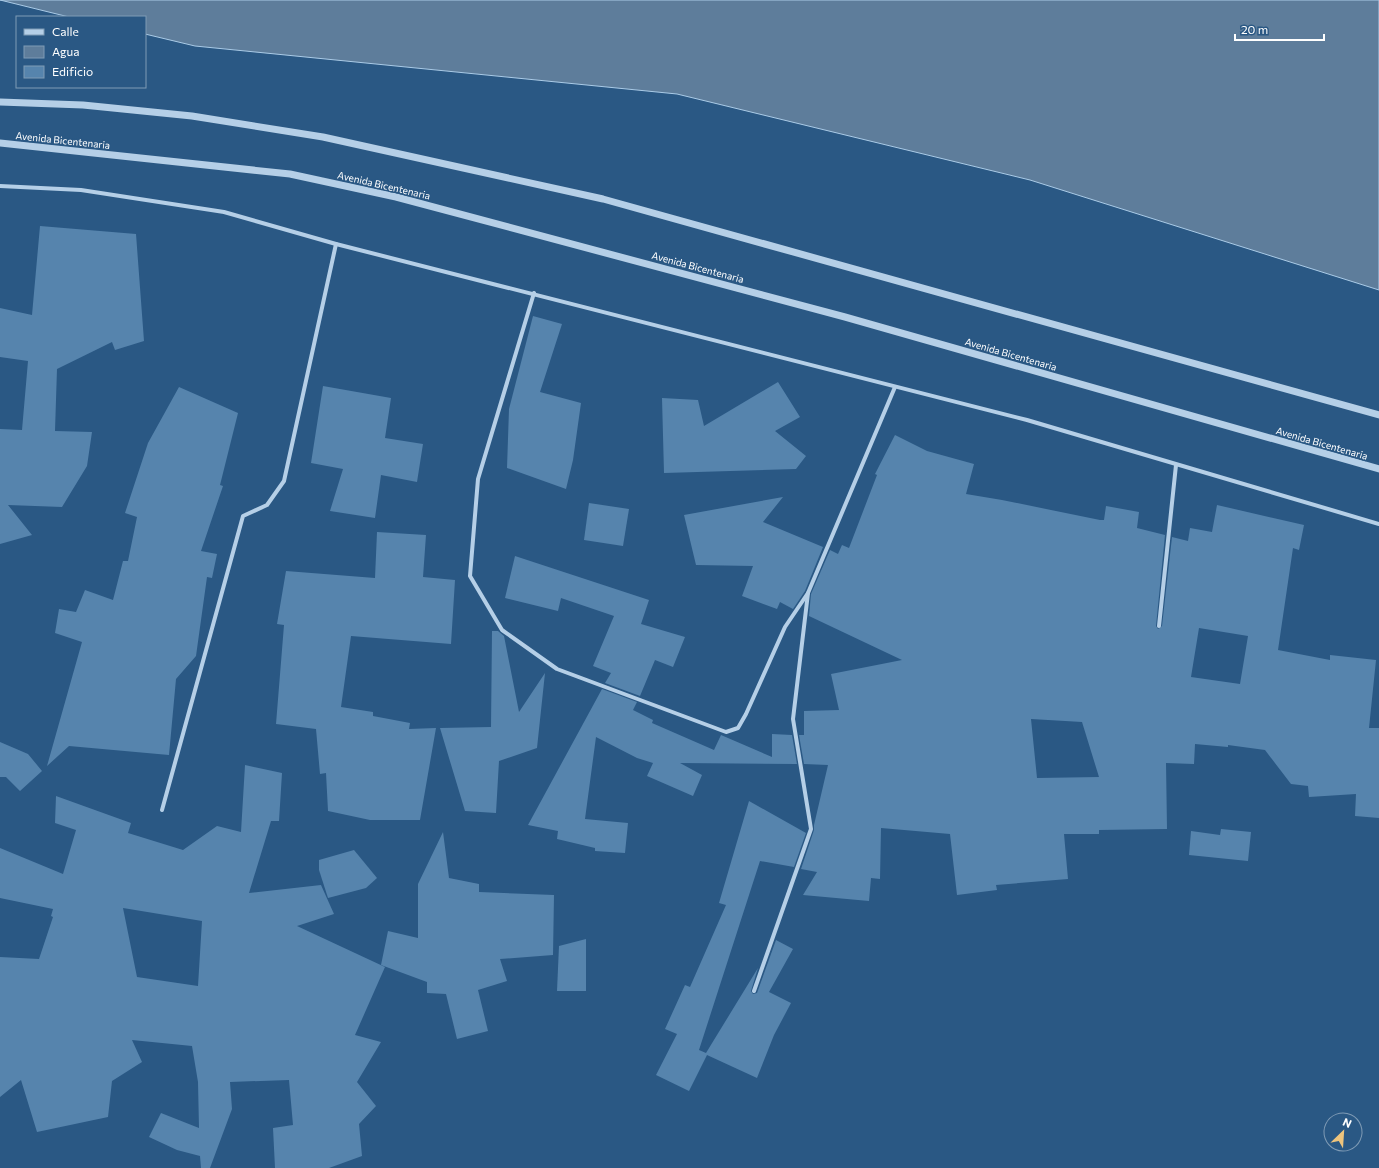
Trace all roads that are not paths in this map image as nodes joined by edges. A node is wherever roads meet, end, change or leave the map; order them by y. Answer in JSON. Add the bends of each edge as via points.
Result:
{"nodes":[{"id":1,"x":0,"y":102,"type":"edge"},
{"id":2,"x":0,"y":143,"type":"edge"},
{"id":3,"x":0,"y":186,"type":"edge"},
{"id":4,"x":336,"y":244,"type":"junction"},
{"id":5,"x":534,"y":293,"type":"junction"},
{"id":6,"x":895,"y":387,"type":"junction"},
{"id":7,"x":1379,"y":415,"type":"edge"},
{"id":8,"x":1176,"y":465,"type":"junction"},
{"id":9,"x":1379,"y":469,"type":"edge"},
{"id":10,"x":1379,"y":524,"type":"edge"},
{"id":11,"x":808,"y":593,"type":"junction"},
{"id":12,"x":1159,"y":626,"type":"dead end"},
{"id":13,"x":162,"y":810,"type":"dead end"},
{"id":14,"x":754,"y":991,"type":"dead end"}],
"edges":[{"from":1,"to":7,"type":"street","via":[[83,105],[192,116],[322,137],[603,199]]},
{"from":2,"to":9,"type":"street","name":"Avenida Bicentenaria","via":[[290,174],[396,197],[845,317]]},
{"from":3,"to":4,"type":"street","via":[[80,190],[224,212]]},
{"from":4,"to":5,"type":"street"},
{"from":4,"to":13,"type":"street","via":[[284,481],[267,505],[243,516]]},
{"from":5,"to":6,"type":"street"},
{"from":5,"to":11,"type":"street","via":[[478,479],[470,576],[502,630],[557,669],[726,732],[738,728],[785,627]]},
{"from":6,"to":8,"type":"street","via":[[1027,420]]},
{"from":6,"to":11,"type":"street"},
{"from":8,"to":10,"type":"street"},
{"from":8,"to":12,"type":"street"},
{"from":11,"to":14,"type":"street","via":[[793,720],[811,829]]}]}
